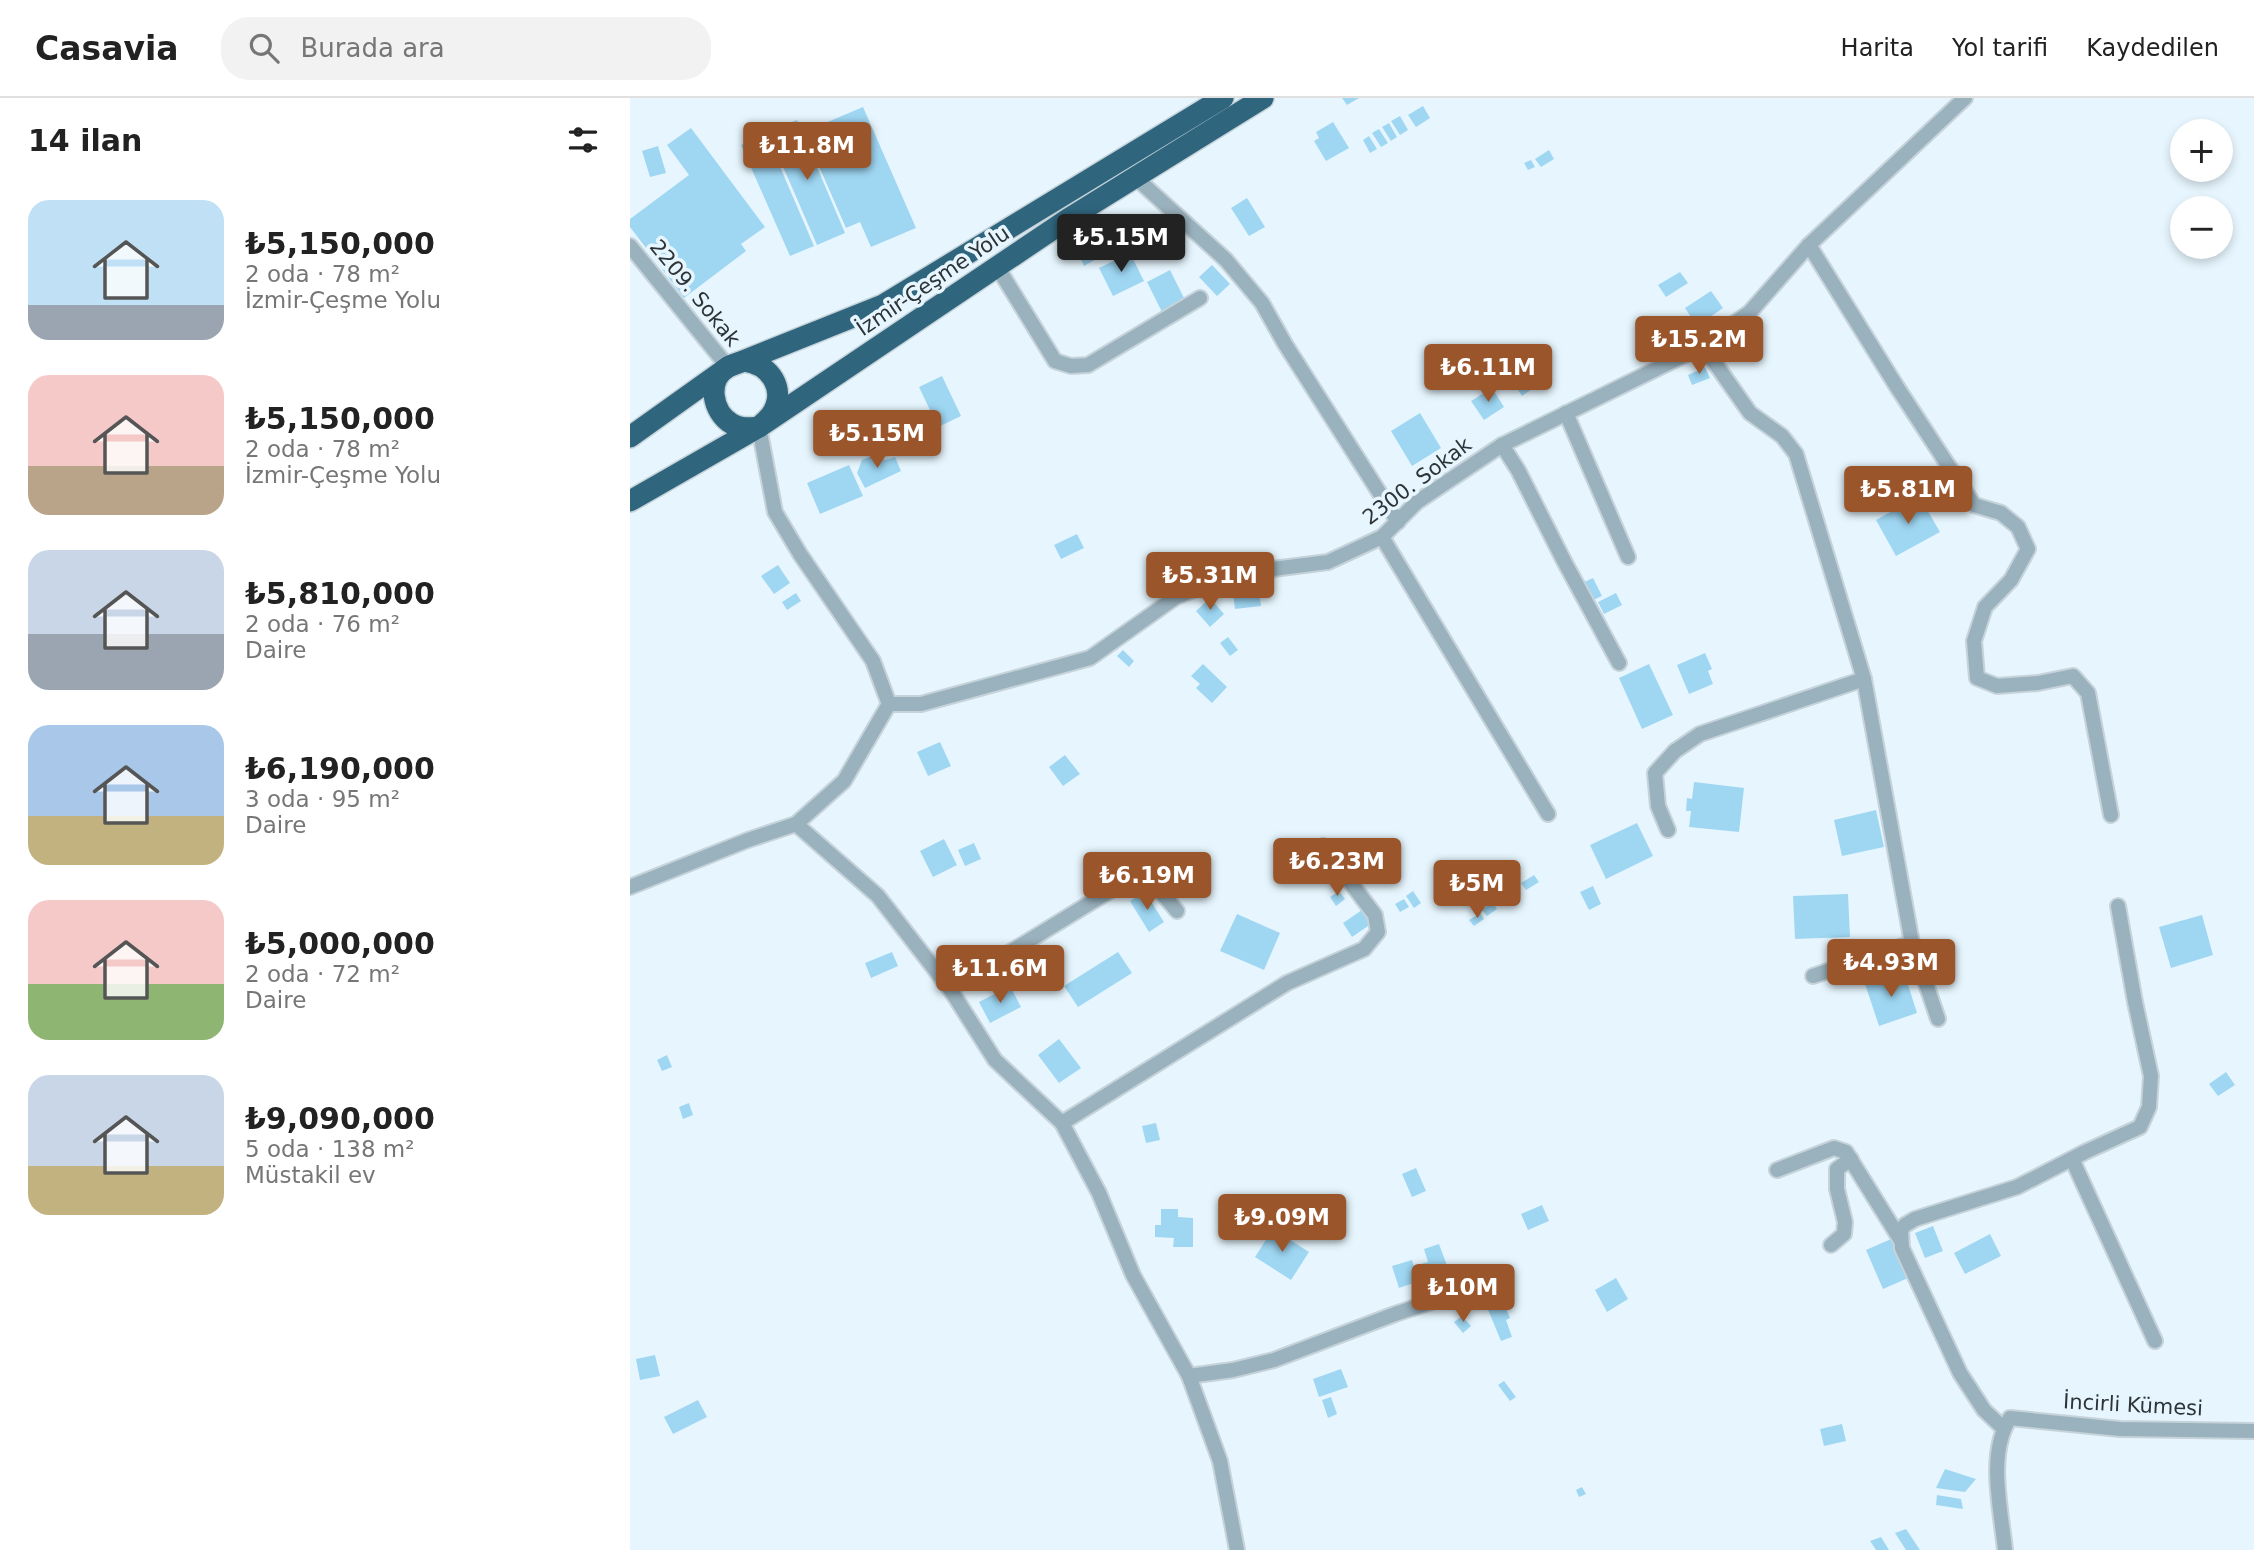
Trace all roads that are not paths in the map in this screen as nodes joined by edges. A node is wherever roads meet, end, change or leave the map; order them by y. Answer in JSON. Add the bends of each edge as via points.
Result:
{"nodes":[{"id":1,"x":1223,"y":98,"type":"edge"},
{"id":2,"x":1263,"y":98,"type":"edge"},
{"id":3,"x":1965,"y":98,"type":"edge"},
{"id":4,"x":1135,"y":177,"type":"junction"},
{"id":5,"x":630,"y":246,"type":"edge"},
{"id":6,"x":1809,"y":246,"type":"junction"},
{"id":7,"x":998,"y":268,"type":"junction"},
{"id":8,"x":1200,"y":299,"type":"dead end"},
{"id":9,"x":1703,"y":346,"type":"junction"},
{"id":10,"x":728,"y":367,"type":"junction"},
{"id":11,"x":1566,"y":413,"type":"junction"},
{"id":12,"x":759,"y":427,"type":"junction"},
{"id":13,"x":630,"y":437,"type":"edge"},
{"id":14,"x":1502,"y":445,"type":"junction"},
{"id":15,"x":630,"y":501,"type":"edge"},
{"id":16,"x":1398,"y":522,"type":"junction"},
{"id":17,"x":1382,"y":537,"type":"junction"},
{"id":18,"x":1628,"y":557,"type":"dead end"},
{"id":19,"x":1619,"y":663,"type":"dead end"},
{"id":20,"x":1864,"y":679,"type":"junction"},
{"id":21,"x":889,"y":704,"type":"junction"},
{"id":22,"x":1548,"y":814,"type":"dead end"},
{"id":23,"x":2111,"y":815,"type":"dead end"},
{"id":24,"x":796,"y":824,"type":"junction"},
{"id":25,"x":1668,"y":830,"type":"dead end"},
{"id":26,"x":1323,"y":846,"type":"dead end"},
{"id":27,"x":630,"y":887,"type":"edge"},
{"id":28,"x":2118,"y":906,"type":"dead end"},
{"id":29,"x":1177,"y":911,"type":"dead end"},
{"id":30,"x":1912,"y":943,"type":"junction"},
{"id":31,"x":1813,"y":976,"type":"dead end"},
{"id":32,"x":950,"y":989,"type":"junction"},
{"id":33,"x":1938,"y":1019,"type":"dead end"},
{"id":34,"x":1062,"y":1123,"type":"junction"},
{"id":35,"x":1851,"y":1159,"type":"junction"},
{"id":36,"x":2072,"y":1159,"type":"junction"},
{"id":37,"x":1777,"y":1170,"type":"dead end"},
{"id":38,"x":1900,"y":1239,"type":"junction"},
{"id":39,"x":1831,"y":1245,"type":"dead end"},
{"id":40,"x":1485,"y":1284,"type":"dead end"},
{"id":41,"x":2155,"y":1341,"type":"dead end"},
{"id":42,"x":1189,"y":1377,"type":"junction"},
{"id":43,"x":2007,"y":1423,"type":"junction"},
{"id":44,"x":2254,"y":1431,"type":"edge"},
{"id":45,"x":1237,"y":1550,"type":"edge"},
{"id":46,"x":2005,"y":1550,"type":"edge"}],
"edges":[{"from":1,"to":10,"type":"highway","name":"İzmir-Çeşme Yolu","via":[[883,306]]},
{"from":2,"to":4,"type":"highway","name":"İzmir-Çeşme Yolu"},
{"from":3,"to":6,"type":"street","name":"2300. Sokak"},
{"from":4,"to":7,"type":"highway","name":"İzmir-Çeşme Yolu"},
{"from":4,"to":16,"type":"street","via":[[1226,260],[1262,303]]},
{"from":5,"to":10,"type":"street","name":"2209. Sokak"},
{"from":6,"to":9,"type":"street","name":"2300. Sokak","via":[[1750,312]]},
{"from":6,"to":23,"type":"street","via":[[1974,505],[2001,513],[2018,527],[2028,549],[2011,580],[1985,607],[1974,641],[1977,678],[1997,686],[2073,676],[2088,693]]},
{"from":7,"to":8,"type":"street","via":[[1055,361],[1070,366],[1088,365]]},
{"from":7,"to":12,"type":"highway","name":"İzmir-Çeşme Yolu"},
{"from":9,"to":11,"type":"street","name":"2300. Sokak"},
{"from":9,"to":20,"type":"street","via":[[1750,413],[1782,436],[1796,454]]},
{"from":10,"to":12,"type":"highway","via":[[714,387],[717,408],[731,424]]},
{"from":10,"to":12,"type":"highway","via":[[754,362],[771,374],[778,394],[776,404]]},
{"from":10,"to":13,"type":"highway","name":"İzmir-Çeşme Yolu"},
{"from":11,"to":14,"type":"street","name":"2300. Sokak"},
{"from":11,"to":18,"type":"street"},
{"from":12,"to":15,"type":"highway","name":"İzmir-Çeşme Yolu"},
{"from":12,"to":21,"type":"street","via":[[775,512],[873,661]]},
{"from":14,"to":16,"type":"street","name":"2300. Sokak","via":[[1417,502]]},
{"from":14,"to":19,"type":"street"},
{"from":16,"to":17,"type":"street","name":"2300. Sokak"},
{"from":17,"to":21,"type":"street","name":"2300. Sokak","via":[[1328,562],[1233,574],[1176,597],[1090,658],[921,704]]},
{"from":17,"to":22,"type":"street"},
{"from":20,"to":25,"type":"street","via":[[1700,734],[1675,751],[1656,773],[1658,806]]},
{"from":20,"to":30,"type":"street"},
{"from":21,"to":24,"type":"street","via":[[844,781]]},
{"from":24,"to":27,"type":"street"},
{"from":24,"to":32,"type":"street","via":[[878,896]]},
{"from":26,"to":34,"type":"street","via":[[1375,915],[1378,932],[1364,949],[1287,983]]},
{"from":28,"to":36,"type":"street","via":[[2151,1076],[2149,1107],[2140,1127]]},
{"from":29,"to":32,"type":"street","via":[[1150,879],[1134,876]]},
{"from":30,"to":31,"type":"street"},
{"from":30,"to":33,"type":"street"},
{"from":32,"to":34,"type":"street","via":[[995,1060]]},
{"from":34,"to":42,"type":"street","via":[[1099,1193],[1133,1275]]},
{"from":35,"to":37,"type":"street","via":[[1835,1148]]},
{"from":35,"to":38,"type":"street"},
{"from":35,"to":39,"type":"street","via":[[1837,1169],[1845,1222],[1844,1234]]},
{"from":36,"to":38,"type":"street","via":[[2017,1187],[1915,1219],[1901,1230]]},
{"from":36,"to":41,"type":"street"},
{"from":38,"to":43,"type":"street","via":[[1960,1373],[1984,1410]]},
{"from":40,"to":42,"type":"street","via":[[1274,1360]]},
{"from":42,"to":45,"type":"street","via":[[1220,1461]]},
{"from":43,"to":44,"type":"street","name":"İncirli Kümesi"},
{"from":43,"to":46,"type":"street","via":[[1996,1460]]}]}
